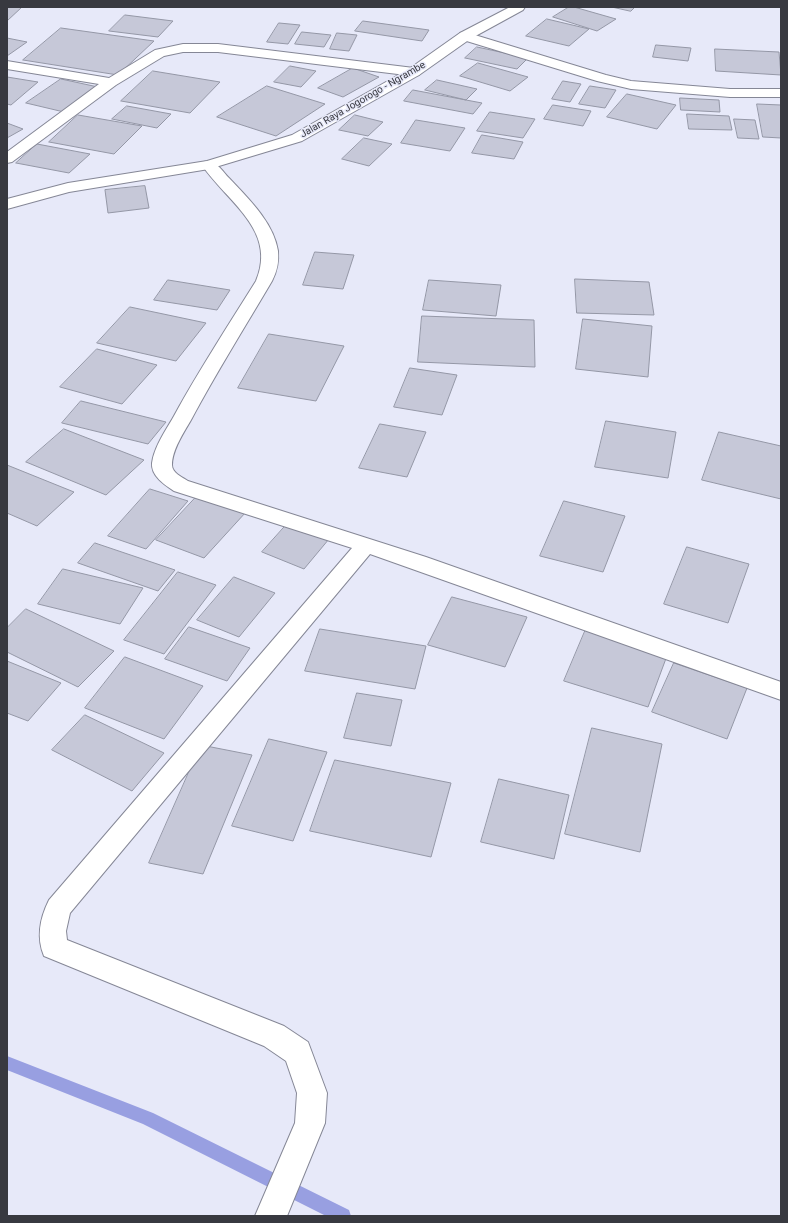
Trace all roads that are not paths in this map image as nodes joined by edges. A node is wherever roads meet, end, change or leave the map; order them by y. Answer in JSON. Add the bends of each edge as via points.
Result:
{"nodes":[{"id":1,"x":520,"y":7,"type":"edge"},
{"id":2,"x":465,"y":36,"type":"junction"},
{"id":3,"x":7,"y":65,"type":"edge"},
{"id":4,"x":414,"y":72,"type":"junction"},
{"id":5,"x":111,"y":82,"type":"junction"},
{"id":6,"x":781,"y":93,"type":"edge"},
{"id":7,"x":7,"y":159,"type":"edge"},
{"id":8,"x":210,"y":165,"type":"junction"},
{"id":9,"x":7,"y":204,"type":"edge"},
{"id":10,"x":366,"y":545,"type":"junction"},
{"id":11,"x":781,"y":691,"type":"edge"},
{"id":12,"x":271,"y":1216,"type":"edge"}],
"edges":[{"from":1,"to":2,"type":"street","name":"Jalan Raya Jogorogo - Ngrambe"},
{"from":2,"to":4,"type":"street","name":"Jalan Raya Jogorogo - Ngrambe"},
{"from":2,"to":6,"type":"street","via":[[631,85],[730,93]]},
{"from":3,"to":5,"type":"street"},
{"from":4,"to":5,"type":"street","via":[[196,47],[160,53]]},
{"from":4,"to":8,"type":"street","name":"Jalan Raya Jogorogo - Ngrambe","via":[[297,138]]},
{"from":5,"to":7,"type":"street"},
{"from":8,"to":9,"type":"street","name":"Jalan Raya Jogorogo - Ngrambe","via":[[68,188]]},
{"from":8,"to":10,"type":"street","via":[[258,222],[269,246],[270,264],[264,281],[175,430],[162,462],[165,474],[181,486]]},
{"from":10,"to":11,"type":"street"},
{"from":10,"to":12,"type":"street","via":[[58,908],[52,930],[54,947],[274,1036],[298,1052],[312,1093],[310,1123]]}]}
